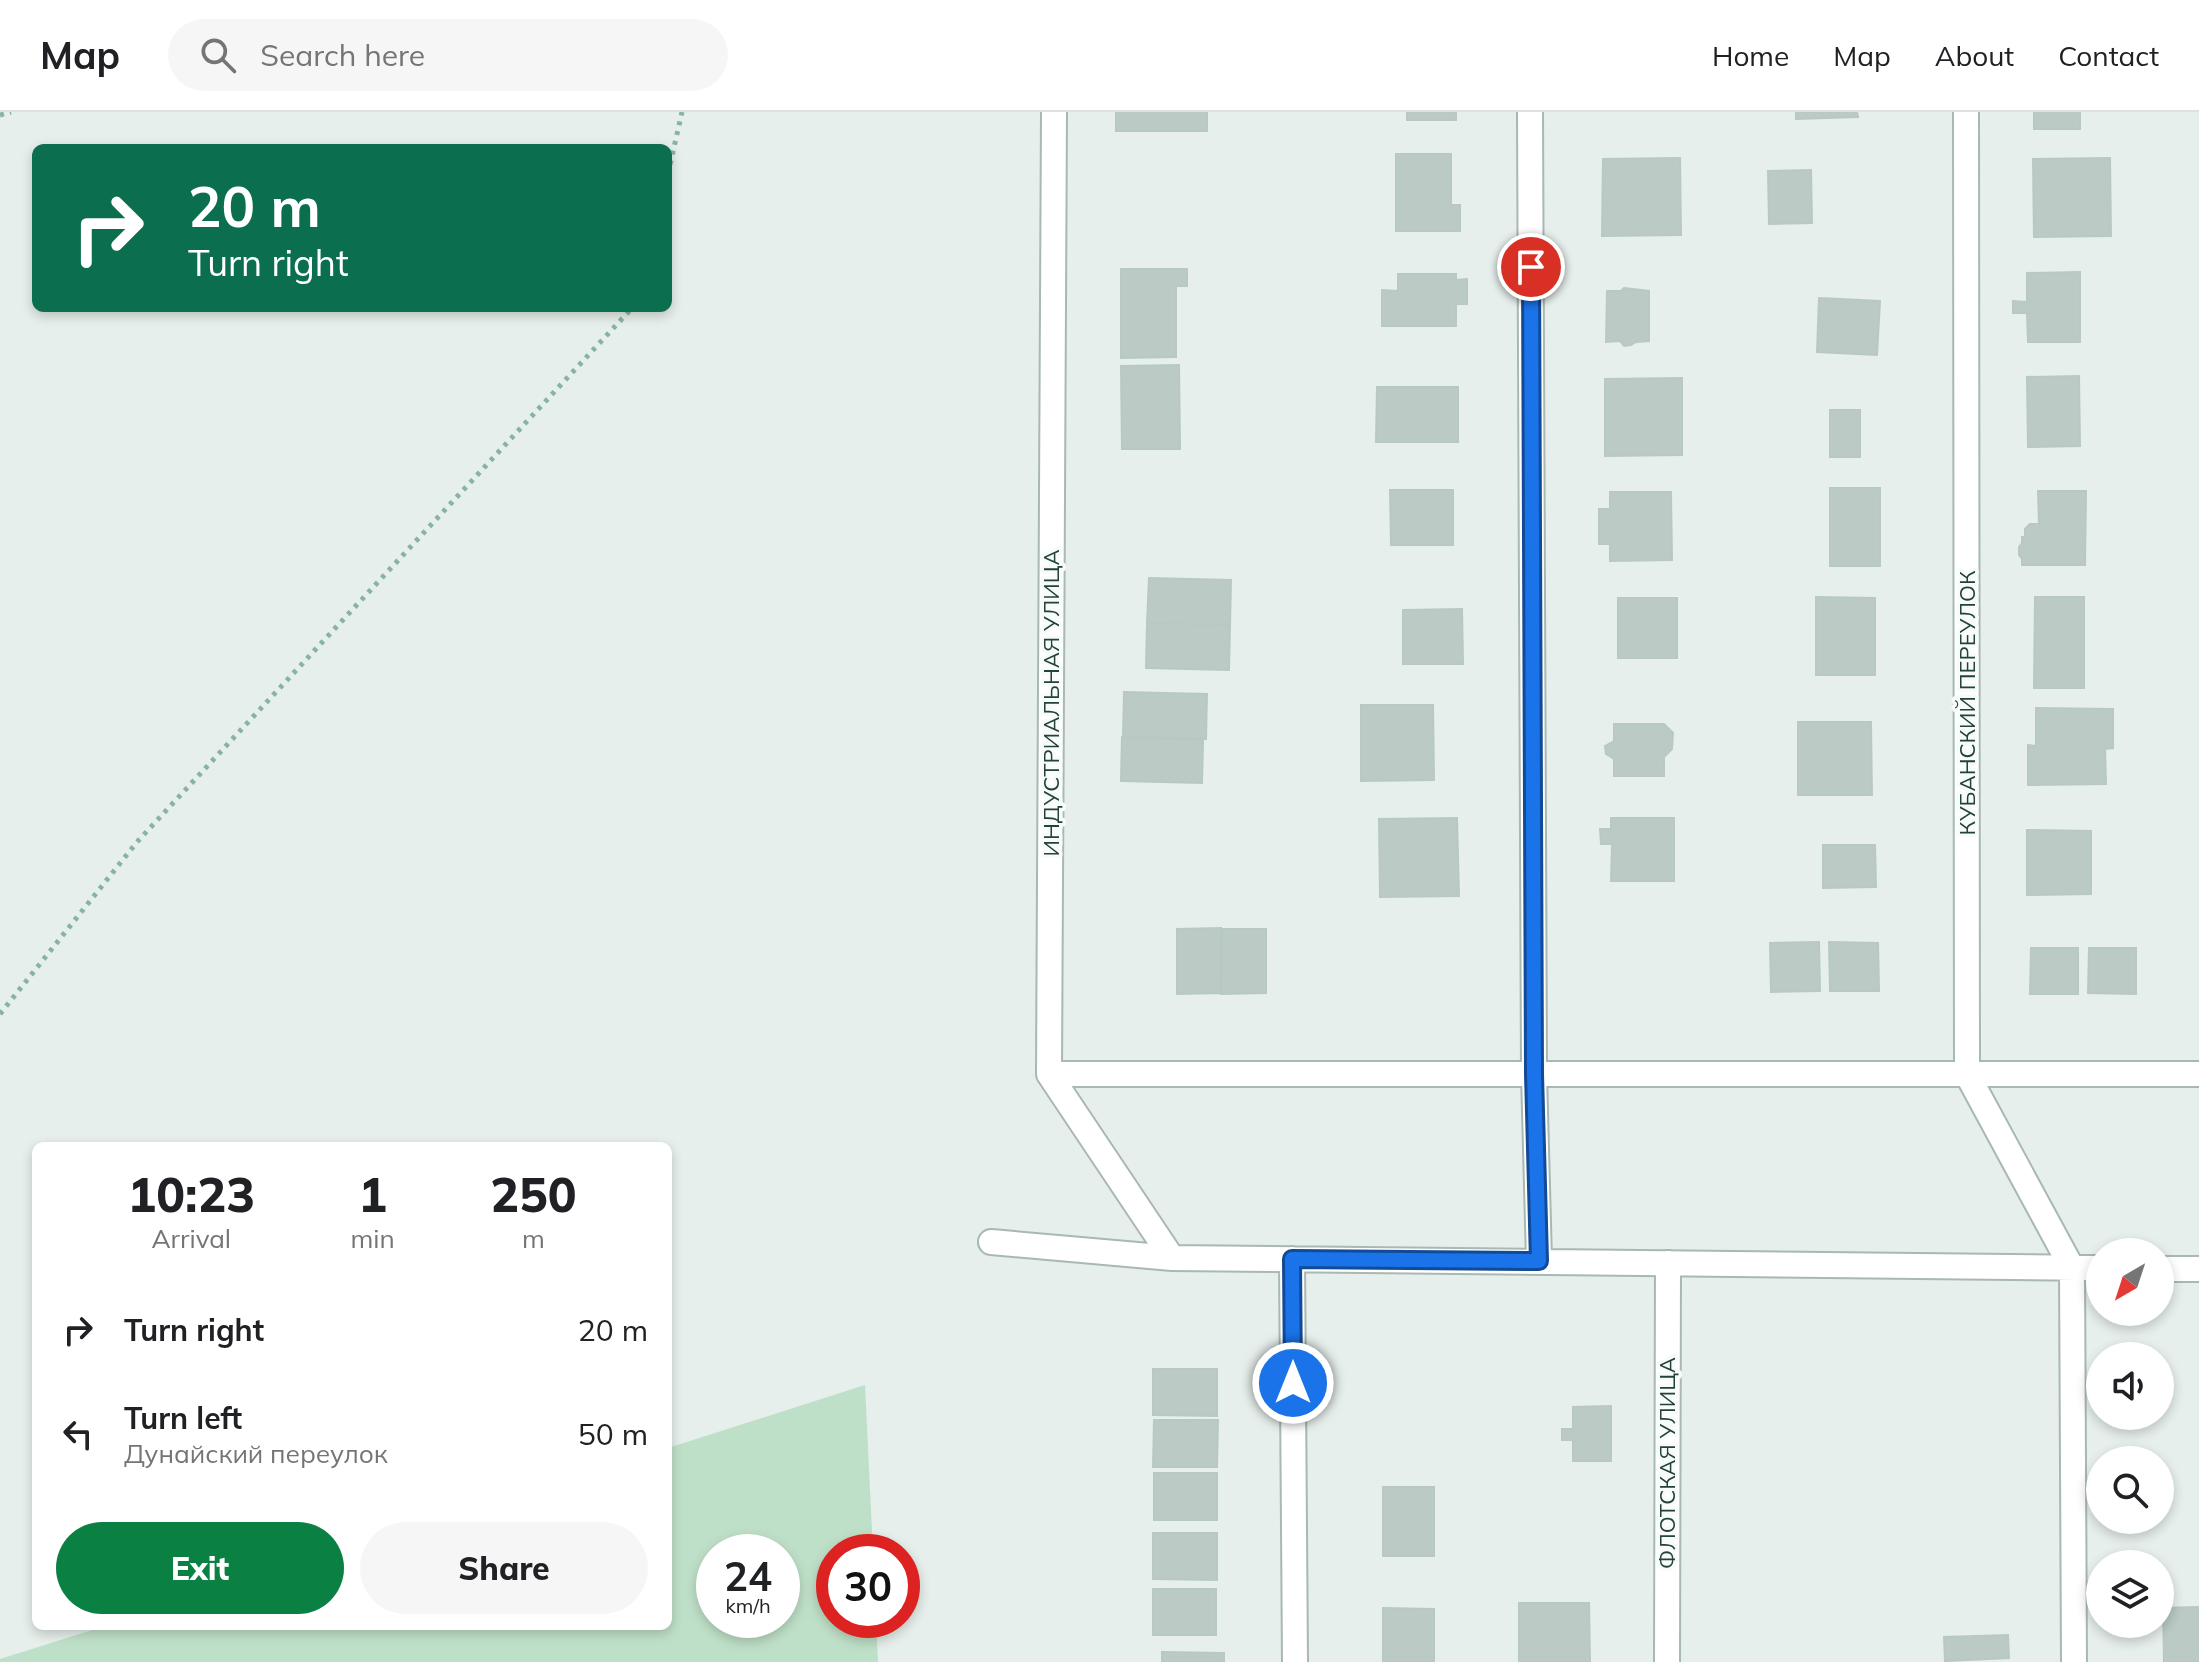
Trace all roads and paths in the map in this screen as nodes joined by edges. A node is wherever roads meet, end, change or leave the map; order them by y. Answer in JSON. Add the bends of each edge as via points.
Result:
{"nodes":[{"id":1,"x":11,"y":112,"type":"edge"},
{"id":2,"x":682,"y":112,"type":"edge"},
{"id":3,"x":1054,"y":112,"type":"edge"},
{"id":4,"x":1530,"y":112,"type":"edge"},
{"id":5,"x":1966,"y":112,"type":"edge"},
{"id":6,"x":0,"y":115,"type":"edge"},
{"id":7,"x":672,"y":156,"type":"edge"},
{"id":8,"x":628,"y":312,"type":"edge"},
{"id":9,"x":0,"y":1014,"type":"edge"},
{"id":10,"x":1049,"y":1074,"type":"junction"},
{"id":11,"x":1534,"y":1074,"type":"junction"},
{"id":12,"x":1967,"y":1074,"type":"junction"},
{"id":13,"x":2199,"y":1074,"type":"edge"},
{"id":14,"x":991,"y":1242,"type":"dead end"},
{"id":15,"x":1172,"y":1258,"type":"junction"},
{"id":16,"x":1292,"y":1259,"type":"junction"},
{"id":17,"x":1539,"y":1261,"type":"junction"},
{"id":18,"x":1668,"y":1263,"type":"junction"},
{"id":19,"x":2072,"y":1268,"type":"junction"},
{"id":20,"x":2086,"y":1268,"type":"edge"},
{"id":21,"x":2174,"y":1269,"type":"edge"},
{"id":22,"x":2199,"y":1269,"type":"edge"},
{"id":23,"x":1295,"y":1662,"type":"edge"},
{"id":24,"x":1667,"y":1662,"type":"edge"},
{"id":25,"x":2074,"y":1662,"type":"edge"}],
"edges":[{"from":1,"to":6,"type":"path"},
{"from":2,"to":7,"type":"path"},
{"from":3,"to":10,"type":"street","name":"ИНДУСТРИАЛЬНАЯ УЛИЦА"},
{"from":4,"to":11,"type":"street"},
{"from":5,"to":12,"type":"street","name":"КУБАНСКИЙ ПЕРЕУЛОК"},
{"from":8,"to":9,"type":"path","via":[[137,842]]},
{"from":10,"to":11,"type":"street"},
{"from":10,"to":15,"type":"street"},
{"from":11,"to":12,"type":"street"},
{"from":11,"to":17,"type":"street"},
{"from":12,"to":13,"type":"street"},
{"from":12,"to":19,"type":"street","name":"КУБАНСКИЙ ПЕРЕУЛОК"},
{"from":14,"to":15,"type":"street"},
{"from":15,"to":16,"type":"street"},
{"from":16,"to":17,"type":"street"},
{"from":16,"to":23,"type":"street"},
{"from":17,"to":18,"type":"street"},
{"from":18,"to":19,"type":"street"},
{"from":18,"to":24,"type":"street","name":"ФЛОТСКАЯ УЛИЦА"},
{"from":19,"to":20,"type":"street"},
{"from":19,"to":25,"type":"street"},
{"from":21,"to":22,"type":"street"}]}
